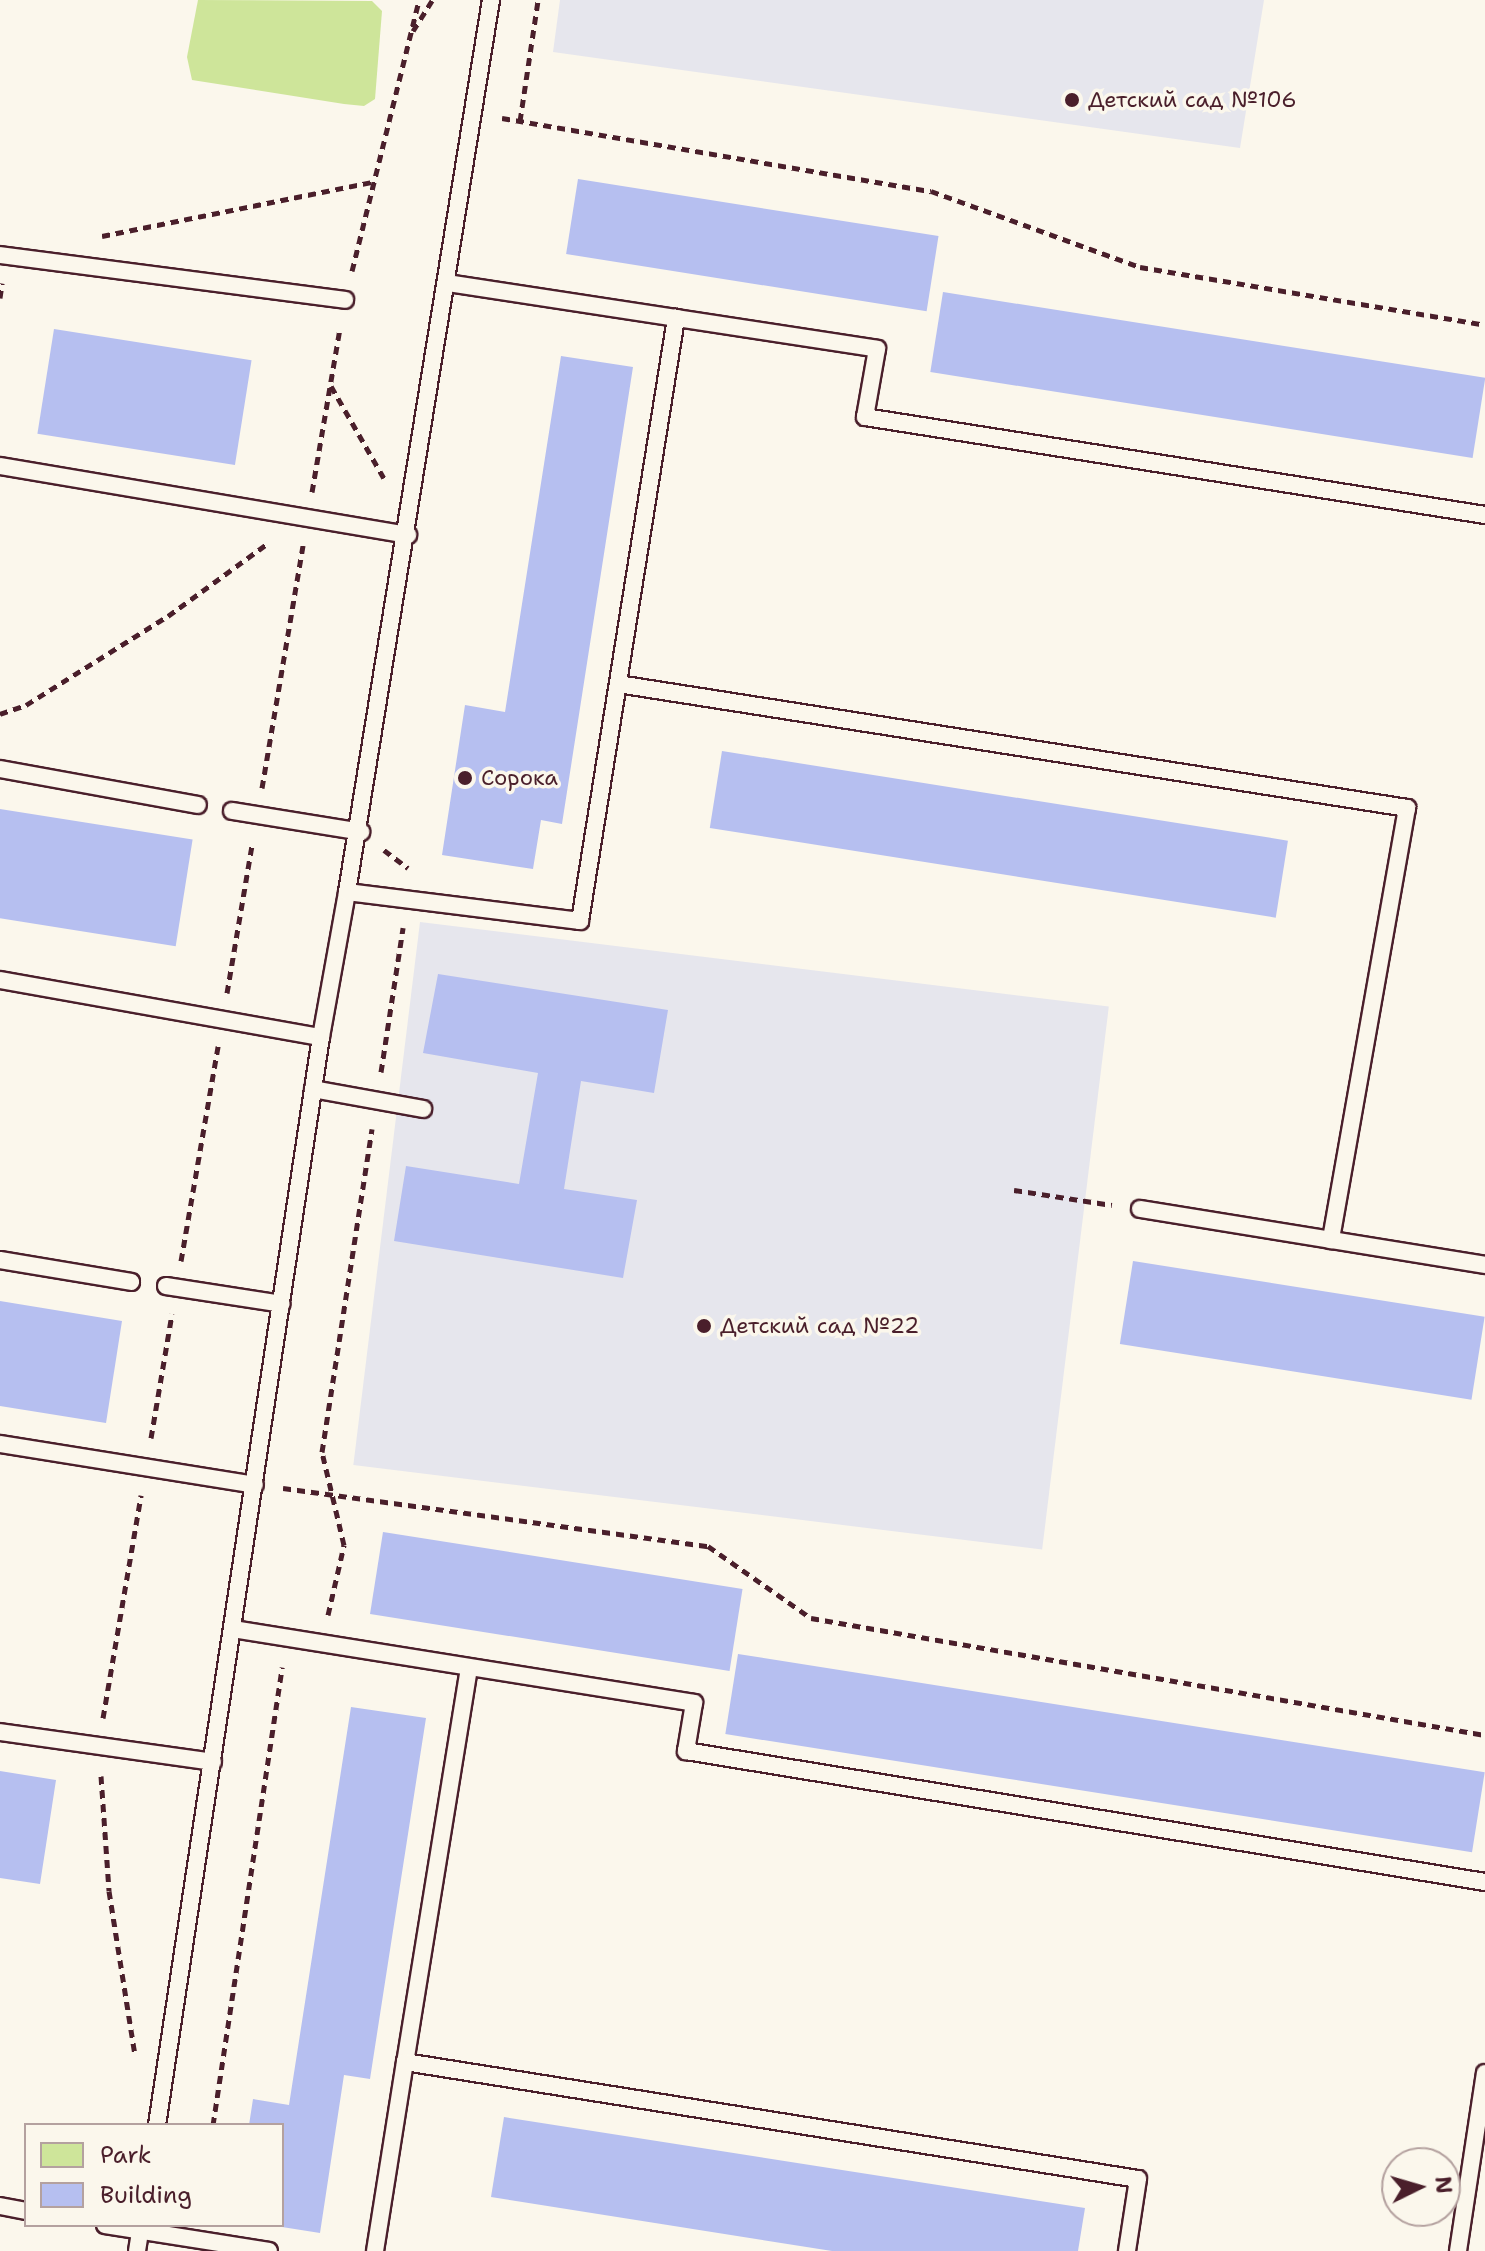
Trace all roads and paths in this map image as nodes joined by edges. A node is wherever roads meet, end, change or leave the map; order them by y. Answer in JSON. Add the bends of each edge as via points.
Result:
{"nodes":[{"id":1,"x":432,"y":0,"type":"edge"},
{"id":2,"x":491,"y":0,"type":"edge"},
{"id":3,"x":538,"y":0,"type":"edge"},
{"id":4,"x":418,"y":4,"type":"dead end"},
{"id":5,"x":410,"y":35,"type":"junction"},
{"id":6,"x":473,"y":113,"type":"junction"},
{"id":7,"x":520,"y":121,"type":"junction"},
{"id":8,"x":373,"y":182,"type":"junction"},
{"id":9,"x":97,"y":237,"type":"dead end"},
{"id":10,"x":3,"y":255,"type":"edge"},
{"id":11,"x":448,"y":283,"type":"junction"},
{"id":12,"x":0,"y":298,"type":"edge"},
{"id":13,"x":345,"y":300,"type":"joint"},
{"id":14,"x":676,"y":318,"type":"junction"},
{"id":15,"x":1485,"y":325,"type":"edge"},
{"id":16,"x":330,"y":385,"type":"dead end"},
{"id":17,"x":0,"y":466,"type":"edge"},
{"id":18,"x":1485,"y":515,"type":"edge"},
{"id":19,"x":308,"y":518,"type":"junction"},
{"id":20,"x":409,"y":529,"type":"junction"},
{"id":21,"x":618,"y":684,"type":"junction"},
{"id":22,"x":0,"y":714,"type":"edge"},
{"id":23,"x":0,"y":769,"type":"edge"},
{"id":24,"x":198,"y":805,"type":"dead end"},
{"id":25,"x":232,"y":811,"type":"dead end"},
{"id":26,"x":361,"y":832,"type":"junction"},
{"id":27,"x":347,"y":892,"type":"junction"},
{"id":28,"x":407,"y":900,"type":"junction"},
{"id":29,"x":0,"y":980,"type":"edge"},
{"id":30,"x":321,"y":1037,"type":"junction"},
{"id":31,"x":313,"y":1089,"type":"junction"},
{"id":32,"x":376,"y":1102,"type":"junction"},
{"id":33,"x":423,"y":1109,"type":"dead end"},
{"id":34,"x":1014,"y":1190,"type":"dead end"},
{"id":35,"x":1140,"y":1209,"type":"joint"},
{"id":36,"x":1331,"y":1240,"type":"junction"},
{"id":37,"x":0,"y":1260,"type":"edge"},
{"id":38,"x":1485,"y":1265,"type":"edge"},
{"id":39,"x":131,"y":1282,"type":"dead end"},
{"id":40,"x":166,"y":1286,"type":"dead end"},
{"id":41,"x":282,"y":1304,"type":"junction"},
{"id":42,"x":0,"y":1444,"type":"edge"},
{"id":43,"x":255,"y":1485,"type":"junction"},
{"id":44,"x":336,"y":1496,"type":"junction"},
{"id":45,"x":233,"y":1629,"type":"junction"},
{"id":46,"x":286,"y":1638,"type":"junction"},
{"id":47,"x":469,"y":1668,"type":"junction"},
{"id":48,"x":0,"y":1732,"type":"edge"},
{"id":49,"x":1485,"y":1735,"type":"edge"},
{"id":50,"x":99,"y":1746,"type":"junction"},
{"id":51,"x":213,"y":1762,"type":"junction"},
{"id":52,"x":1485,"y":1882,"type":"edge"},
{"id":53,"x":405,"y":2062,"type":"junction"},
{"id":54,"x":1485,"y":2073,"type":"edge"},
{"id":55,"x":158,"y":2117,"type":"edge"},
{"id":56,"x":213,"y":2123,"type":"edge"},
{"id":57,"x":0,"y":2206,"type":"edge"},
{"id":58,"x":24,"y":2211,"type":"edge"},
{"id":59,"x":141,"y":2228,"type":"edge"},
{"id":60,"x":137,"y":2251,"type":"edge"},
{"id":61,"x":269,"y":2251,"type":"edge"},
{"id":62,"x":375,"y":2251,"type":"edge"},
{"id":63,"x":1127,"y":2251,"type":"edge"},
{"id":64,"x":1458,"y":2251,"type":"edge"}],
"edges":[{"from":1,"to":5,"type":"path"},
{"from":2,"to":6,"type":"lane"},
{"from":3,"to":7,"type":"path"},
{"from":4,"to":5,"type":"path"},
{"from":5,"to":8,"type":"path"},
{"from":6,"to":7,"type":"path"},
{"from":6,"to":11,"type":"lane"},
{"from":7,"to":15,"type":"path","via":[[931,191],[1140,267]]},
{"from":8,"to":9,"type":"path"},
{"from":8,"to":13,"type":"path"},
{"from":10,"to":12,"type":"path"},
{"from":10,"to":13,"type":"lane"},
{"from":11,"to":14,"type":"lane"},
{"from":11,"to":20,"type":"lane"},
{"from":14,"to":18,"type":"lane","via":[[877,349],[865,417]]},
{"from":14,"to":21,"type":"lane"},
{"from":16,"to":20,"type":"path"},
{"from":17,"to":19,"type":"lane"},
{"from":19,"to":20,"type":"lane"},
{"from":19,"to":22,"type":"path","via":[[168,616],[26,705]]},
{"from":20,"to":26,"type":"lane"},
{"from":21,"to":28,"type":"lane","via":[[580,921]]},
{"from":21,"to":36,"type":"lane","via":[[1407,808]]},
{"from":23,"to":24,"type":"lane"},
{"from":25,"to":26,"type":"lane"},
{"from":26,"to":27,"type":"lane"},
{"from":26,"to":28,"type":"path","via":[[412,870]]},
{"from":27,"to":28,"type":"lane"},
{"from":27,"to":30,"type":"lane"},
{"from":28,"to":32,"type":"path"},
{"from":29,"to":30,"type":"lane"},
{"from":30,"to":31,"type":"lane"},
{"from":31,"to":32,"type":"lane"},
{"from":31,"to":41,"type":"lane"},
{"from":32,"to":33,"type":"lane"},
{"from":32,"to":44,"type":"path","via":[[322,1452]]},
{"from":34,"to":35,"type":"path"},
{"from":35,"to":36,"type":"lane"},
{"from":36,"to":38,"type":"lane"},
{"from":37,"to":39,"type":"lane"},
{"from":40,"to":41,"type":"lane"},
{"from":41,"to":43,"type":"lane"},
{"from":42,"to":43,"type":"lane"},
{"from":43,"to":44,"type":"path"},
{"from":43,"to":45,"type":"lane"},
{"from":44,"to":46,"type":"path","via":[[344,1545],[326,1625]]},
{"from":44,"to":49,"type":"path","via":[[708,1546],[811,1618]]},
{"from":45,"to":46,"type":"lane"},
{"from":45,"to":51,"type":"lane"},
{"from":46,"to":47,"type":"lane"},
{"from":46,"to":56,"type":"path"},
{"from":47,"to":52,"type":"lane","via":[[694,1703],[686,1751]]},
{"from":47,"to":53,"type":"lane"},
{"from":48,"to":50,"type":"lane"},
{"from":50,"to":51,"type":"lane"},
{"from":50,"to":55,"type":"path","via":[[109,1891],[139,2081]]},
{"from":51,"to":55,"type":"lane"},
{"from":53,"to":62,"type":"lane"},
{"from":53,"to":63,"type":"lane","via":[[1138,2179]]},
{"from":54,"to":64,"type":"lane"},
{"from":57,"to":58,"type":"lane"},
{"from":59,"to":60,"type":"lane"},
{"from":59,"to":61,"type":"lane"}]}
